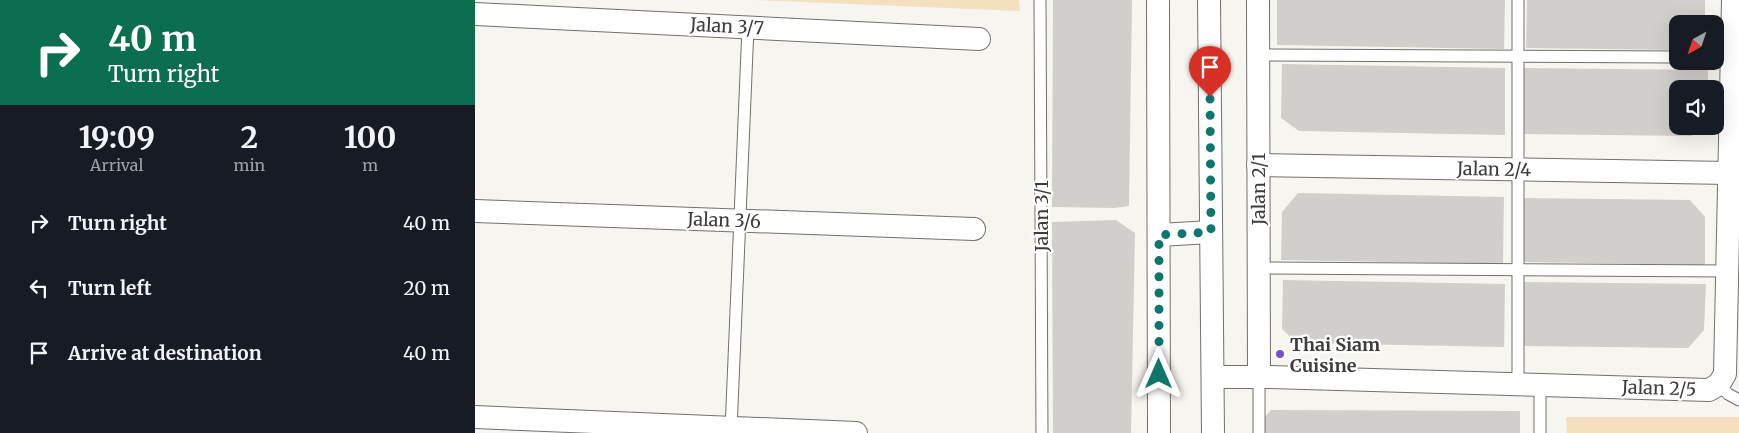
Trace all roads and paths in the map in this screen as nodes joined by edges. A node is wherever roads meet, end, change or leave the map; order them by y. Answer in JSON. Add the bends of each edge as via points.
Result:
{"nodes":[{"id":1,"x":1040,"y":0,"type":"edge"},
{"id":2,"x":1158,"y":0,"type":"edge"},
{"id":3,"x":1209,"y":0,"type":"edge"},
{"id":4,"x":1258,"y":0,"type":"edge"},
{"id":5,"x":1517,"y":0,"type":"edge"},
{"id":6,"x":1733,"y":0,"type":"edge"},
{"id":7,"x":475,"y":14,"type":"edge"},
{"id":8,"x":748,"y":28,"type":"junction"},
{"id":9,"x":979,"y":38,"type":"dead end"},
{"id":10,"x":1258,"y":55,"type":"junction"},
{"id":11,"x":1518,"y":56,"type":"junction"},
{"id":12,"x":1669,"y":57,"type":"edge"},
{"id":13,"x":1728,"y":58,"type":"edge"},
{"id":14,"x":1258,"y":165,"type":"junction"},
{"id":15,"x":1518,"y":170,"type":"junction"},
{"id":16,"x":1729,"y":173,"type":"junction"},
{"id":17,"x":475,"y":211,"type":"edge"},
{"id":18,"x":740,"y":220,"type":"junction"},
{"id":19,"x":974,"y":229,"type":"dead end"},
{"id":20,"x":1211,"y":232,"type":"junction"},
{"id":21,"x":1159,"y":235,"type":"junction"},
{"id":22,"x":1258,"y":268,"type":"junction"},
{"id":23,"x":1518,"y":270,"type":"junction"},
{"id":24,"x":1727,"y":271,"type":"junction"},
{"id":25,"x":1213,"y":378,"type":"junction"},
{"id":26,"x":1259,"y":378,"type":"junction"},
{"id":27,"x":1518,"y":384,"type":"junction"},
{"id":28,"x":1540,"y":384,"type":"junction"},
{"id":29,"x":1719,"y":384,"type":"junction"},
{"id":30,"x":1739,"y":400,"type":"edge"},
{"id":31,"x":475,"y":417,"type":"edge"},
{"id":32,"x":731,"y":430,"type":"edge"},
{"id":33,"x":855,"y":433,"type":"edge"},
{"id":34,"x":1042,"y":433,"type":"edge"},
{"id":35,"x":1159,"y":433,"type":"edge"},
{"id":36,"x":1213,"y":433,"type":"edge"},
{"id":37,"x":1259,"y":433,"type":"edge"},
{"id":38,"x":1540,"y":433,"type":"edge"}],
"edges":[{"from":1,"to":34,"type":"lane","name":"Jalan 3/1"},
{"from":2,"to":21,"type":"street"},
{"from":3,"to":20,"type":"street"},
{"from":4,"to":10,"type":"street","name":"Jalan 2/1"},
{"from":5,"to":11,"type":"lane"},
{"from":6,"to":13,"type":"street","name":"Jalan 2/5"},
{"from":7,"to":8,"type":"street","name":"Jalan 3/7"},
{"from":8,"to":9,"type":"street","name":"Jalan 3/7"},
{"from":8,"to":18,"type":"lane"},
{"from":10,"to":11,"type":"lane"},
{"from":10,"to":14,"type":"street","name":"Jalan 2/1"},
{"from":11,"to":12,"type":"lane"},
{"from":11,"to":15,"type":"lane"},
{"from":13,"to":16,"type":"street","name":"Jalan 2/5"},
{"from":14,"to":15,"type":"street","name":"Jalan 2/4"},
{"from":14,"to":22,"type":"street","name":"Jalan 2/1"},
{"from":15,"to":16,"type":"street","name":"Jalan 2/4"},
{"from":15,"to":23,"type":"lane"},
{"from":16,"to":24,"type":"street","name":"Jalan 2/5"},
{"from":17,"to":18,"type":"street","name":"Jalan 3/6"},
{"from":18,"to":19,"type":"street","name":"Jalan 3/6"},
{"from":18,"to":32,"type":"lane"},
{"from":20,"to":21,"type":"street"},
{"from":20,"to":25,"type":"street"},
{"from":21,"to":35,"type":"street"},
{"from":22,"to":23,"type":"lane"},
{"from":22,"to":26,"type":"street","name":"Jalan 2/1"},
{"from":23,"to":24,"type":"lane"},
{"from":23,"to":27,"type":"lane"},
{"from":24,"to":29,"type":"street","name":"Jalan 2/5","via":[[1725,374]]},
{"from":25,"to":26,"type":"street","name":"Jalan 2/5"},
{"from":25,"to":36,"type":"street"},
{"from":26,"to":27,"type":"street","name":"Jalan 2/5"},
{"from":26,"to":37,"type":"lane"},
{"from":27,"to":28,"type":"street","name":"Jalan 2/5"},
{"from":28,"to":29,"type":"street","name":"Jalan 2/5","via":[[1709,390]]},
{"from":28,"to":38,"type":"lane"},
{"from":29,"to":30,"type":"lane"},
{"from":31,"to":32,"type":"street"},
{"from":32,"to":33,"type":"street"}]}
